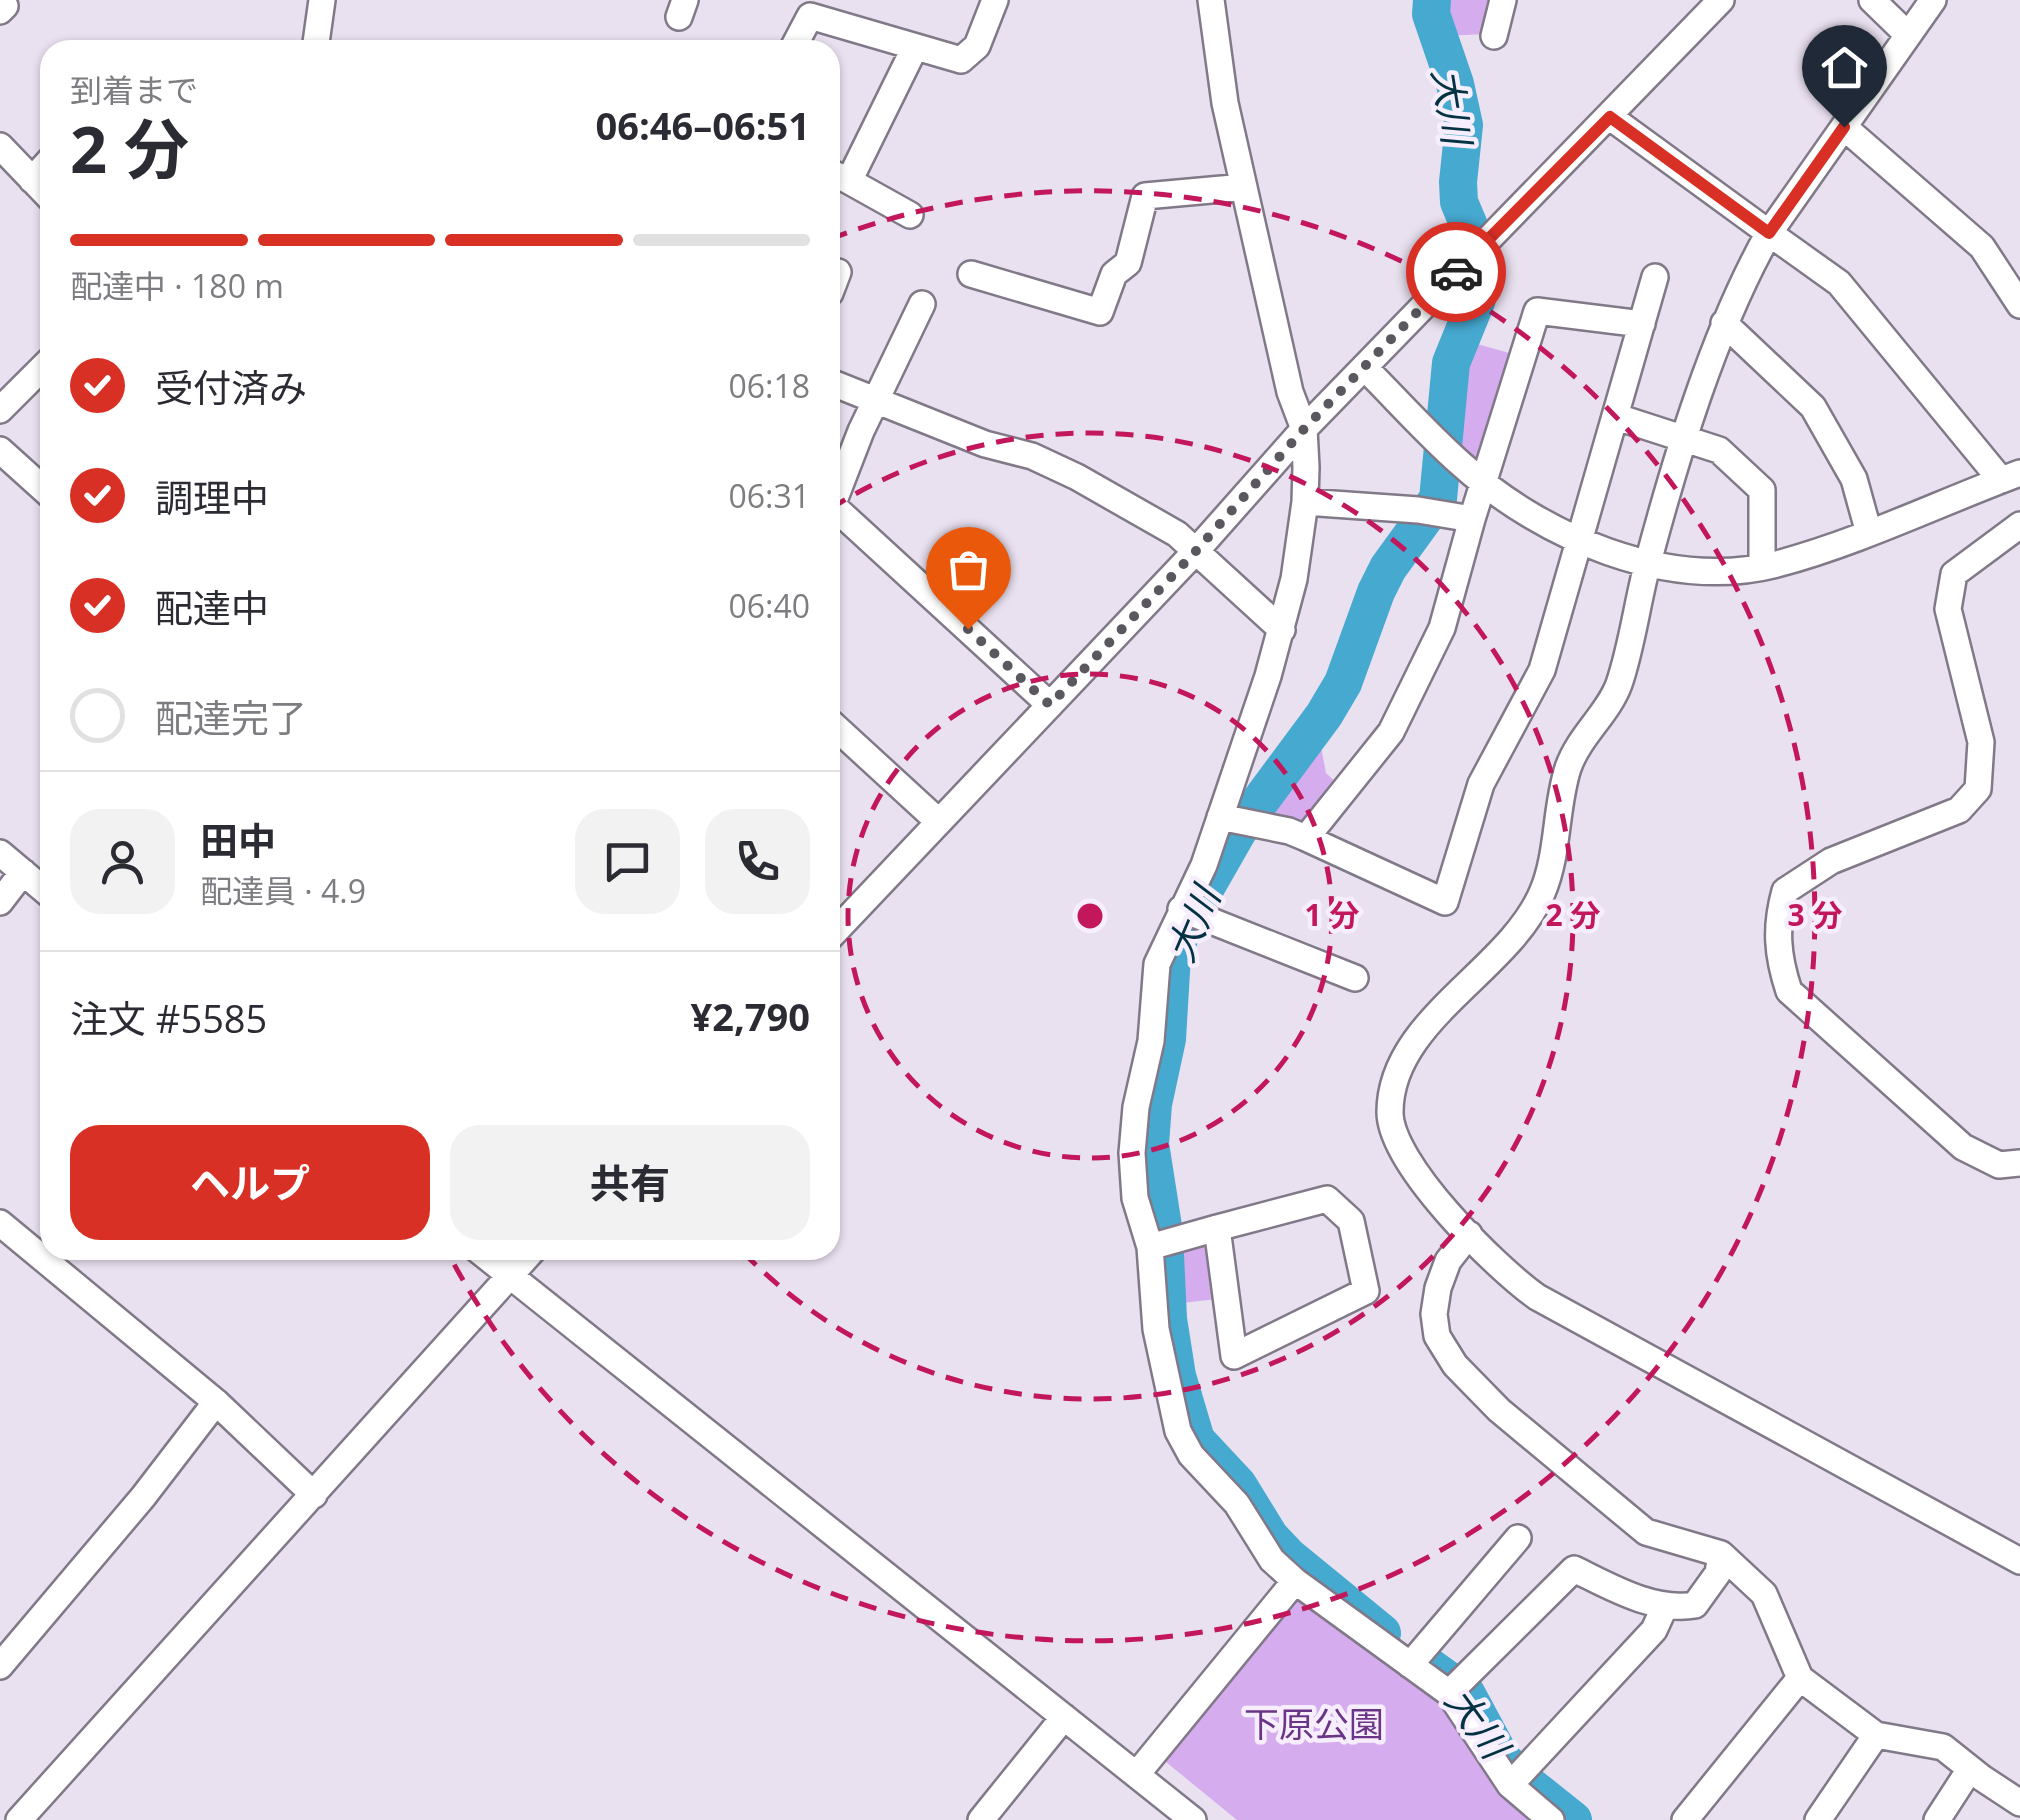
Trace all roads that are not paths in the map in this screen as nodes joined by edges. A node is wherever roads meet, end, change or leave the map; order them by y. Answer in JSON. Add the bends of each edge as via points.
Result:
{"nodes":[{"id":1,"x":322,"y":0,"type":"edge"},
{"id":2,"x":994,"y":0,"type":"edge"},
{"id":3,"x":1211,"y":0,"type":"edge"},
{"id":4,"x":1503,"y":0,"type":"edge"},
{"id":5,"x":1721,"y":0,"type":"edge"},
{"id":6,"x":1872,"y":0,"type":"edge"},
{"id":7,"x":1933,"y":0,"type":"edge"},
{"id":8,"x":0,"y":2,"type":"edge"},
{"id":9,"x":0,"y":11,"type":"edge"},
{"id":10,"x":1494,"y":36,"type":"dead end"},
{"id":11,"x":1908,"y":36,"type":"junction"},
{"id":12,"x":316,"y":40,"type":"edge"},
{"id":13,"x":797,"y":40,"type":"edge"},
{"id":14,"x":915,"y":47,"type":"junction"},
{"id":15,"x":1610,"y":117,"type":"junction"},
{"id":16,"x":1844,"y":127,"type":"junction"},
{"id":17,"x":0,"y":146,"type":"edge"},
{"id":18,"x":840,"y":174,"type":"edge"},
{"id":19,"x":840,"y":177,"type":"edge"},
{"id":20,"x":1244,"y":187,"type":"junction"},
{"id":21,"x":40,"y":188,"type":"edge"},
{"id":22,"x":910,"y":215,"type":"dead end"},
{"id":23,"x":1769,"y":233,"type":"junction"},
{"id":24,"x":972,"y":274,"type":"dead end"},
{"id":25,"x":1655,"y":278,"type":"dead end"},
{"id":26,"x":922,"y":304,"type":"dead end"},
{"id":27,"x":2020,"y":305,"type":"edge"},
{"id":28,"x":1724,"y":323,"type":"junction"},
{"id":29,"x":1642,"y":324,"type":"junction"},
{"id":30,"x":1364,"y":367,"type":"junction"},
{"id":31,"x":40,"y":370,"type":"edge"},
{"id":32,"x":840,"y":386,"type":"edge"},
{"id":33,"x":876,"y":400,"type":"junction"},
{"id":34,"x":0,"y":410,"type":"edge"},
{"id":35,"x":1617,"y":417,"type":"junction"},
{"id":36,"x":1304,"y":429,"type":"junction"},
{"id":37,"x":1686,"y":438,"type":"junction"},
{"id":38,"x":0,"y":450,"type":"edge"},
{"id":39,"x":2011,"y":477,"type":"edge"},
{"id":40,"x":1484,"y":482,"type":"junction"},
{"id":41,"x":40,"y":486,"type":"edge"},
{"id":42,"x":840,"y":486,"type":"edge"},
{"id":43,"x":1306,"y":502,"type":"junction"},
{"id":44,"x":840,"y":516,"type":"edge"},
{"id":45,"x":1464,"y":517,"type":"junction"},
{"id":46,"x":2020,"y":525,"type":"edge"},
{"id":47,"x":1869,"y":532,"type":"junction"},
{"id":48,"x":1579,"y":539,"type":"junction"},
{"id":49,"x":1195,"y":552,"type":"junction"},
{"id":50,"x":1648,"y":564,"type":"junction"},
{"id":51,"x":1762,"y":567,"type":"junction"},
{"id":52,"x":1282,"y":630,"type":"junction"},
{"id":53,"x":1050,"y":705,"type":"junction"},
{"id":54,"x":840,"y":731,"type":"edge"},
{"id":55,"x":1236,"y":821,"type":"junction"},
{"id":56,"x":938,"y":822,"type":"junction"},
{"id":57,"x":1306,"y":838,"type":"junction"},
{"id":58,"x":0,"y":852,"type":"edge"},
{"id":59,"x":23,"y":872,"type":"junction"},
{"id":60,"x":40,"y":886,"type":"edge"},
{"id":61,"x":0,"y":902,"type":"edge"},
{"id":62,"x":1182,"y":909,"type":"junction"},
{"id":63,"x":840,"y":927,"type":"edge"},
{"id":64,"x":1355,"y":978,"type":"dead end"},
{"id":65,"x":2020,"y":1163,"type":"edge"},
{"id":66,"x":0,"y":1222,"type":"edge"},
{"id":67,"x":1217,"y":1228,"type":"junction"},
{"id":68,"x":1469,"y":1234,"type":"junction"},
{"id":69,"x":1151,"y":1247,"type":"junction"},
{"id":70,"x":40,"y":1255,"type":"edge"},
{"id":71,"x":46,"y":1260,"type":"edge"},
{"id":72,"x":490,"y":1260,"type":"edge"},
{"id":73,"x":524,"y":1260,"type":"edge"},
{"id":74,"x":508,"y":1276,"type":"junction"},
{"id":75,"x":216,"y":1402,"type":"junction"},
{"id":76,"x":314,"y":1494,"type":"junction"},
{"id":77,"x":1518,"y":1538,"type":"dead end"},
{"id":78,"x":1721,"y":1554,"type":"junction"},
{"id":79,"x":2020,"y":1561,"type":"edge"},
{"id":80,"x":1295,"y":1581,"type":"junction"},
{"id":81,"x":1665,"y":1606,"type":"junction"},
{"id":82,"x":0,"y":1666,"type":"edge"},
{"id":83,"x":1410,"y":1666,"type":"junction"},
{"id":84,"x":1800,"y":1678,"type":"junction"},
{"id":85,"x":1454,"y":1687,"type":"junction"},
{"id":86,"x":1064,"y":1717,"type":"junction"},
{"id":87,"x":1876,"y":1735,"type":"junction"},
{"id":88,"x":1970,"y":1769,"type":"junction"},
{"id":89,"x":1137,"y":1774,"type":"junction"},
{"id":90,"x":1516,"y":1778,"type":"junction"},
{"id":91,"x":2020,"y":1803,"type":"edge"},
{"id":92,"x":19,"y":1820,"type":"edge"},
{"id":93,"x":981,"y":1820,"type":"edge"},
{"id":94,"x":1194,"y":1820,"type":"edge"},
{"id":95,"x":1552,"y":1820,"type":"edge"},
{"id":96,"x":1686,"y":1820,"type":"edge"},
{"id":97,"x":1818,"y":1820,"type":"edge"},
{"id":98,"x":1937,"y":1820,"type":"edge"}],
"edges":[{"from":1,"to":12,"type":"street"},
{"from":2,"to":14,"type":"street","via":[[977,46],[961,60]]},
{"from":3,"to":20,"type":"street"},
{"from":4,"to":10,"type":"street"},
{"from":5,"to":15,"type":"street"},
{"from":6,"to":11,"type":"street"},
{"from":7,"to":11,"type":"street"},
{"from":8,"to":9,"type":"street"},
{"from":11,"to":16,"type":"street"},
{"from":13,"to":14,"type":"street","via":[[810,16]]},
{"from":14,"to":18,"type":"street"},
{"from":15,"to":23,"type":"street"},
{"from":15,"to":30,"type":"street"},
{"from":16,"to":23,"type":"street"},
{"from":16,"to":27,"type":"street","via":[[1982,247]]},
{"from":17,"to":21,"type":"street"},
{"from":19,"to":22,"type":"street"},
{"from":20,"to":24,"type":"street","via":[[1146,196],[1128,263],[1114,274],[1100,312]]},
{"from":20,"to":36,"type":"street"},
{"from":23,"to":28,"type":"street"},
{"from":23,"to":39,"type":"street","via":[[1839,283]]},
{"from":25,"to":29,"type":"street"},
{"from":26,"to":33,"type":"street"},
{"from":28,"to":37,"type":"street"},
{"from":28,"to":47,"type":"street","via":[[1813,408],[1854,479]]},
{"from":29,"to":35,"type":"street"},
{"from":29,"to":40,"type":"street","via":[[1537,311]]},
{"from":30,"to":36,"type":"street"},
{"from":30,"to":40,"type":"street"},
{"from":31,"to":34,"type":"street"},
{"from":32,"to":33,"type":"street"},
{"from":33,"to":42,"type":"street"},
{"from":33,"to":49,"type":"street","via":[[1077,477],[1177,534]]},
{"from":35,"to":37,"type":"street"},
{"from":35,"to":48,"type":"street"},
{"from":36,"to":43,"type":"street"},
{"from":36,"to":49,"type":"street"},
{"from":37,"to":50,"type":"street"},
{"from":37,"to":51,"type":"street","via":[[1719,450],[1762,490]]},
{"from":38,"to":41,"type":"street"},
{"from":39,"to":47,"type":"street"},
{"from":40,"to":45,"type":"street"},
{"from":40,"to":48,"type":"street"},
{"from":43,"to":45,"type":"street"},
{"from":43,"to":52,"type":"street"},
{"from":44,"to":53,"type":"street"},
{"from":45,"to":57,"type":"street","via":[[1442,628],[1391,732]]},
{"from":46,"to":65,"type":"street","via":[[1954,574],[1948,609],[1980,742],[1978,788],[1958,810],[1831,861],[1785,891],[1777,920],[1789,990],[1964,1147],[1999,1164]]},
{"from":47,"to":51,"type":"street"},
{"from":48,"to":50,"type":"street"},
{"from":48,"to":57,"type":"street","via":[[1542,670],[1481,784],[1445,902]]},
{"from":49,"to":52,"type":"street"},
{"from":49,"to":53,"type":"street"},
{"from":50,"to":51,"type":"street"},
{"from":50,"to":68,"type":"street","via":[[1618,685],[1570,764],[1549,876],[1538,900],[1404,1054],[1396,1073],[1390,1118],[1396,1142]]},
{"from":52,"to":55,"type":"street"},
{"from":53,"to":56,"type":"street"},
{"from":54,"to":56,"type":"street"},
{"from":55,"to":57,"type":"street"},
{"from":55,"to":62,"type":"street"},
{"from":56,"to":63,"type":"street"},
{"from":58,"to":59,"type":"street"},
{"from":59,"to":60,"type":"street"},
{"from":59,"to":61,"type":"street"},
{"from":62,"to":64,"type":"street"},
{"from":62,"to":69,"type":"street","via":[[1157,964],[1151,1041],[1136,1107],[1136,1198]]},
{"from":66,"to":70,"type":"street"},
{"from":67,"to":67,"type":"street","via":[[1328,1198],[1351,1220],[1366,1290],[1234,1356]]},
{"from":67,"to":69,"type":"street"},
{"from":68,"to":78,"type":"street","via":[[1448,1262],[1434,1314],[1436,1336],[1455,1365],[1646,1532]]},
{"from":68,"to":79,"type":"street","via":[[1538,1296]]},
{"from":69,"to":80,"type":"street","via":[[1156,1329],[1178,1431],[1272,1560]]},
{"from":71,"to":75,"type":"street"},
{"from":72,"to":74,"type":"street"},
{"from":73,"to":74,"type":"street"},
{"from":74,"to":76,"type":"street"},
{"from":74,"to":86,"type":"street"},
{"from":75,"to":76,"type":"street"},
{"from":75,"to":82,"type":"street"},
{"from":76,"to":92,"type":"street"},
{"from":77,"to":83,"type":"street"},
{"from":78,"to":81,"type":"street","via":[[1718,1573],[1695,1605]]},
{"from":78,"to":84,"type":"street","via":[[1764,1594]]},
{"from":80,"to":83,"type":"street"},
{"from":80,"to":89,"type":"street"},
{"from":81,"to":85,"type":"street","via":[[1574,1568]]},
{"from":81,"to":90,"type":"street","via":[[1654,1630]]},
{"from":83,"to":85,"type":"street"},
{"from":84,"to":87,"type":"street"},
{"from":84,"to":96,"type":"street"},
{"from":85,"to":90,"type":"street"},
{"from":86,"to":89,"type":"street"},
{"from":86,"to":93,"type":"street"},
{"from":87,"to":88,"type":"street","via":[[1943,1746]]},
{"from":87,"to":97,"type":"street"},
{"from":88,"to":91,"type":"street"},
{"from":88,"to":98,"type":"street"},
{"from":89,"to":94,"type":"street"},
{"from":90,"to":95,"type":"street"}]}
